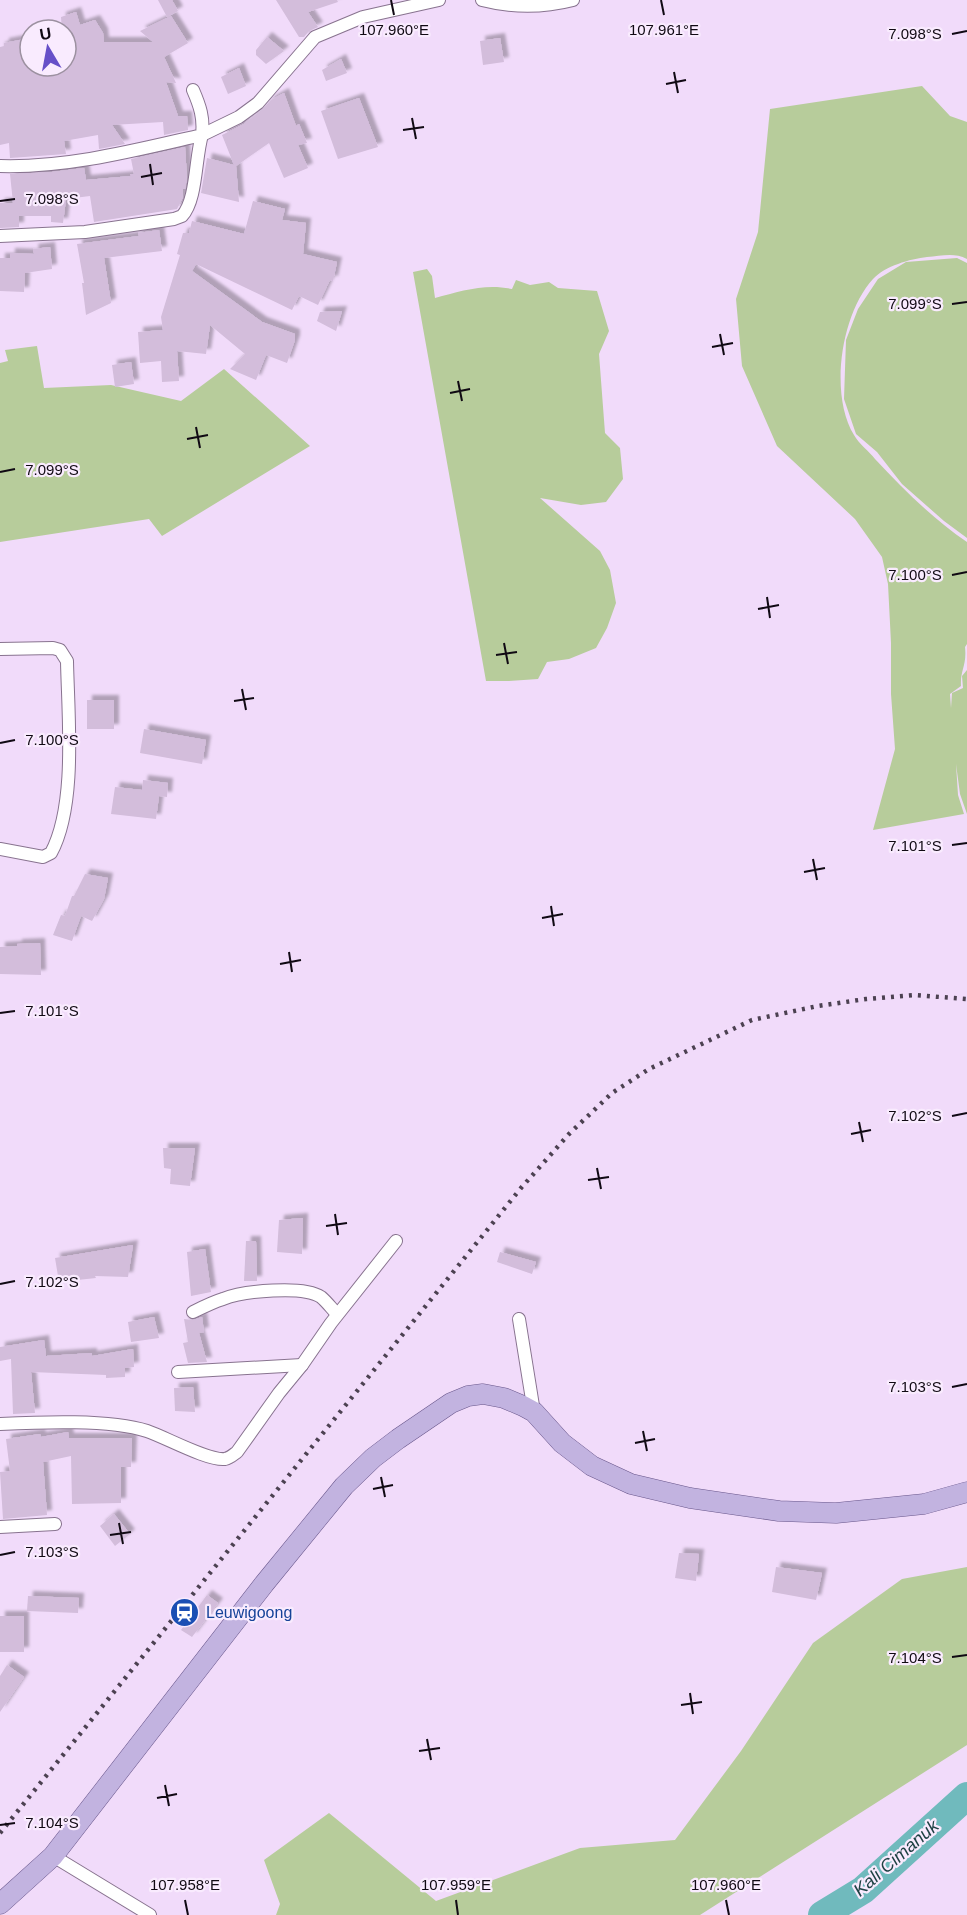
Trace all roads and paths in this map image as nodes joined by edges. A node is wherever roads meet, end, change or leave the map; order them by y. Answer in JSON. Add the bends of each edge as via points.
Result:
{"nodes":[{"id":1,"x":439,"y":0,"type":"edge"},
{"id":2,"x":482,"y":0,"type":"edge"},
{"id":3,"x":573,"y":0,"type":"edge"},
{"id":4,"x":193,"y":90,"type":"dead end"},
{"id":5,"x":202,"y":135,"type":"junction"},
{"id":6,"x":0,"y":166,"type":"edge"},
{"id":7,"x":0,"y":236,"type":"edge"},
{"id":8,"x":0,"y":649,"type":"edge"},
{"id":9,"x":0,"y":849,"type":"edge"},
{"id":10,"x":396,"y":1242,"type":"dead end"},
{"id":11,"x":193,"y":1312,"type":"dead end"},
{"id":12,"x":337,"y":1314,"type":"junction"},
{"id":13,"x":519,"y":1319,"type":"dead end"},
{"id":14,"x":302,"y":1365,"type":"junction"},
{"id":15,"x":178,"y":1372,"type":"dead end"},
{"id":16,"x":534,"y":1412,"type":"junction"},
{"id":17,"x":0,"y":1424,"type":"edge"},
{"id":18,"x":967,"y":1492,"type":"edge"},
{"id":19,"x":55,"y":1524,"type":"dead end"},
{"id":20,"x":0,"y":1527,"type":"edge"},
{"id":21,"x":53,"y":1856,"type":"junction"},
{"id":22,"x":0,"y":1904,"type":"edge"},
{"id":23,"x":150,"y":1915,"type":"edge"}],
"edges":[{"from":1,"to":5,"type":"street","via":[[363,17],[315,37],[258,103]]},
{"from":2,"to":3,"type":"street","via":[[540,6]]},
{"from":4,"to":5,"type":"street","via":[[201,108]]},
{"from":5,"to":6,"type":"street","via":[[111,155]]},
{"from":5,"to":7,"type":"street","via":[[190,201],[180,218],[85,232]]},
{"from":8,"to":9,"type":"street","via":[[53,648],[60,650],[67,661],[69,777],[64,812],[51,853],[43,857]]},
{"from":10,"to":12,"type":"street"},
{"from":11,"to":12,"type":"street","via":[[241,1294],[293,1291],[318,1296]]},
{"from":12,"to":14,"type":"street"},
{"from":13,"to":16,"type":"street"},
{"from":14,"to":15,"type":"street"},
{"from":14,"to":17,"type":"street","via":[[237,1452],[228,1458],[195,1451],[132,1427]]},
{"from":16,"to":18,"type":"main road","via":[[562,1443],[592,1466],[631,1484],[690,1498],[779,1511],[836,1513],[924,1504]]},
{"from":16,"to":21,"type":"main road","via":[[504,1398],[468,1396],[451,1403],[373,1458],[344,1486],[277,1568]]},
{"from":19,"to":20,"type":"street"},
{"from":21,"to":22,"type":"main road"},
{"from":21,"to":23,"type":"street"}]}
